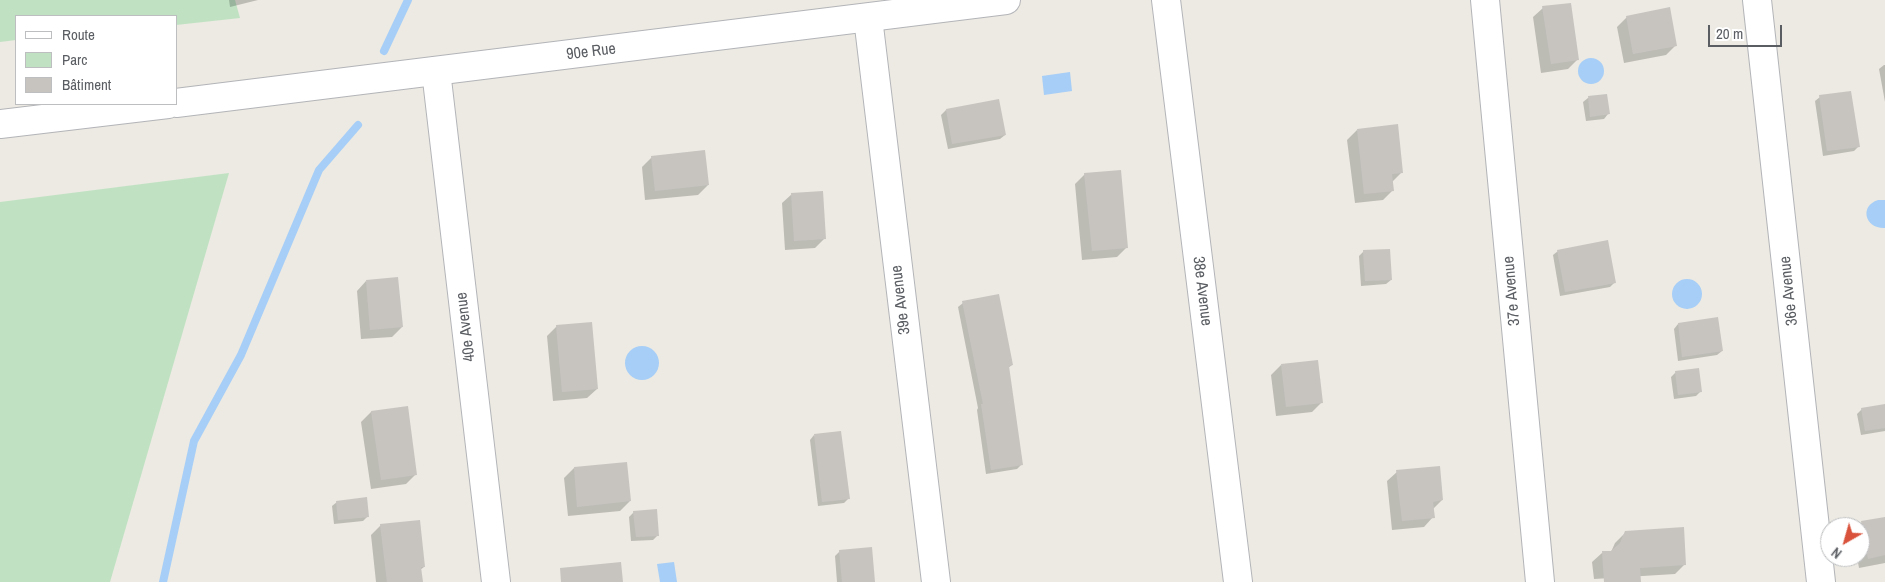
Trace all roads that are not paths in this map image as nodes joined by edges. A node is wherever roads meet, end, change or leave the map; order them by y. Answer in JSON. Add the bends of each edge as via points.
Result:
{"nodes":[{"id":1,"x":1006,"y":0,"type":"edge"},
{"id":2,"x":1166,"y":0,"type":"edge"},
{"id":3,"x":1485,"y":0,"type":"edge"},
{"id":4,"x":1757,"y":0,"type":"edge"},
{"id":5,"x":868,"y":18,"type":"junction"},
{"id":6,"x":436,"y":71,"type":"junction"},
{"id":7,"x":178,"y":103,"type":"edge"},
{"id":8,"x":160,"y":105,"type":"edge"},
{"id":9,"x":0,"y":124,"type":"edge"},
{"id":10,"x":496,"y":582,"type":"edge"},
{"id":11,"x":936,"y":582,"type":"edge"},
{"id":12,"x":1238,"y":582,"type":"edge"},
{"id":13,"x":1540,"y":582,"type":"edge"},
{"id":14,"x":1820,"y":582,"type":"edge"}],
"edges":[{"from":1,"to":5,"type":"street","name":"90e Rue"},
{"from":2,"to":12,"type":"street","name":"38e Avenue"},
{"from":3,"to":13,"type":"street","name":"37e Avenue"},
{"from":4,"to":14,"type":"street","name":"36e Avenue"},
{"from":5,"to":6,"type":"street","name":"90e Rue"},
{"from":5,"to":11,"type":"street","name":"39e Avenue"},
{"from":6,"to":7,"type":"street","name":"90e Rue"},
{"from":6,"to":10,"type":"street","name":"40e Avenue"},
{"from":8,"to":9,"type":"street"}]}
